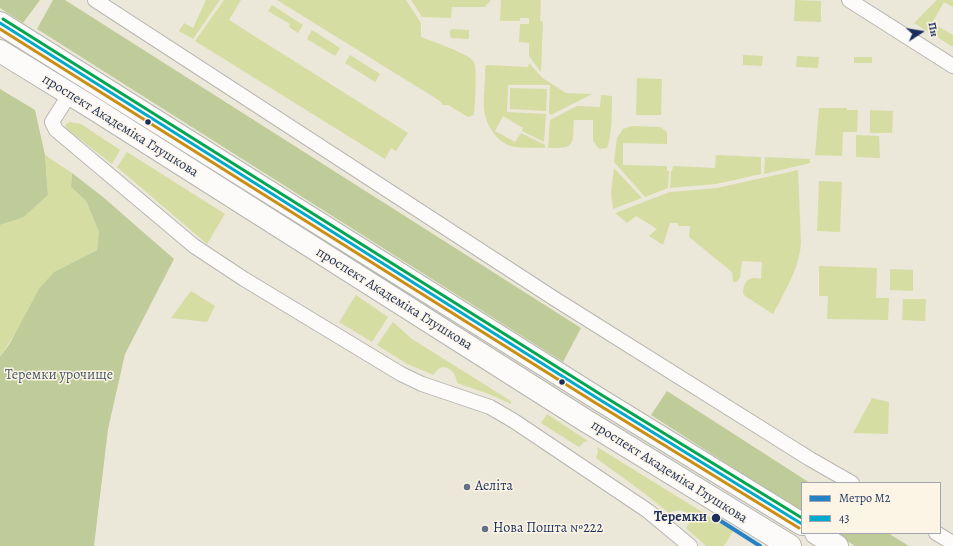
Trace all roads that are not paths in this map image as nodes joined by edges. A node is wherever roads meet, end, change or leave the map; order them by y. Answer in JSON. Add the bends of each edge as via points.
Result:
{"nodes":[{"id":1,"x":95,"y":0,"type":"edge"},
{"id":2,"x":849,"y":0,"type":"edge"},
{"id":3,"x":0,"y":23,"type":"edge"},
{"id":4,"x":0,"y":51,"type":"edge"},
{"id":5,"x":953,"y":66,"type":"edge"},
{"id":6,"x":69,"y":95,"type":"junction"},
{"id":7,"x":850,"y":482,"type":"edge"},
{"id":8,"x":801,"y":523,"type":"edge"},
{"id":9,"x":818,"y":534,"type":"edge"},
{"id":10,"x":938,"y":534,"type":"edge"},
{"id":11,"x":953,"y":543,"type":"edge"},
{"id":12,"x":690,"y":546,"type":"edge"},
{"id":13,"x":790,"y":546,"type":"edge"},
{"id":14,"x":837,"y":546,"type":"edge"}],
"edges":[{"from":1,"to":7,"type":"street","via":[[555,299]]},
{"from":2,"to":5,"type":"street"},
{"from":3,"to":8,"type":"highway","name":"проспект Академіка Глушкова"},
{"from":4,"to":6,"type":"highway","name":"проспект Академіка Глушкова"},
{"from":6,"to":12,"type":"street","via":[[52,122],[56,130],[194,246],[244,280],[401,374],[422,384],[490,407],[514,421],[648,511]]},
{"from":6,"to":13,"type":"highway","name":"проспект Академіка Глушкова","via":[[583,419]]},
{"from":9,"to":14,"type":"highway"},
{"from":10,"to":11,"type":"street"}]}
